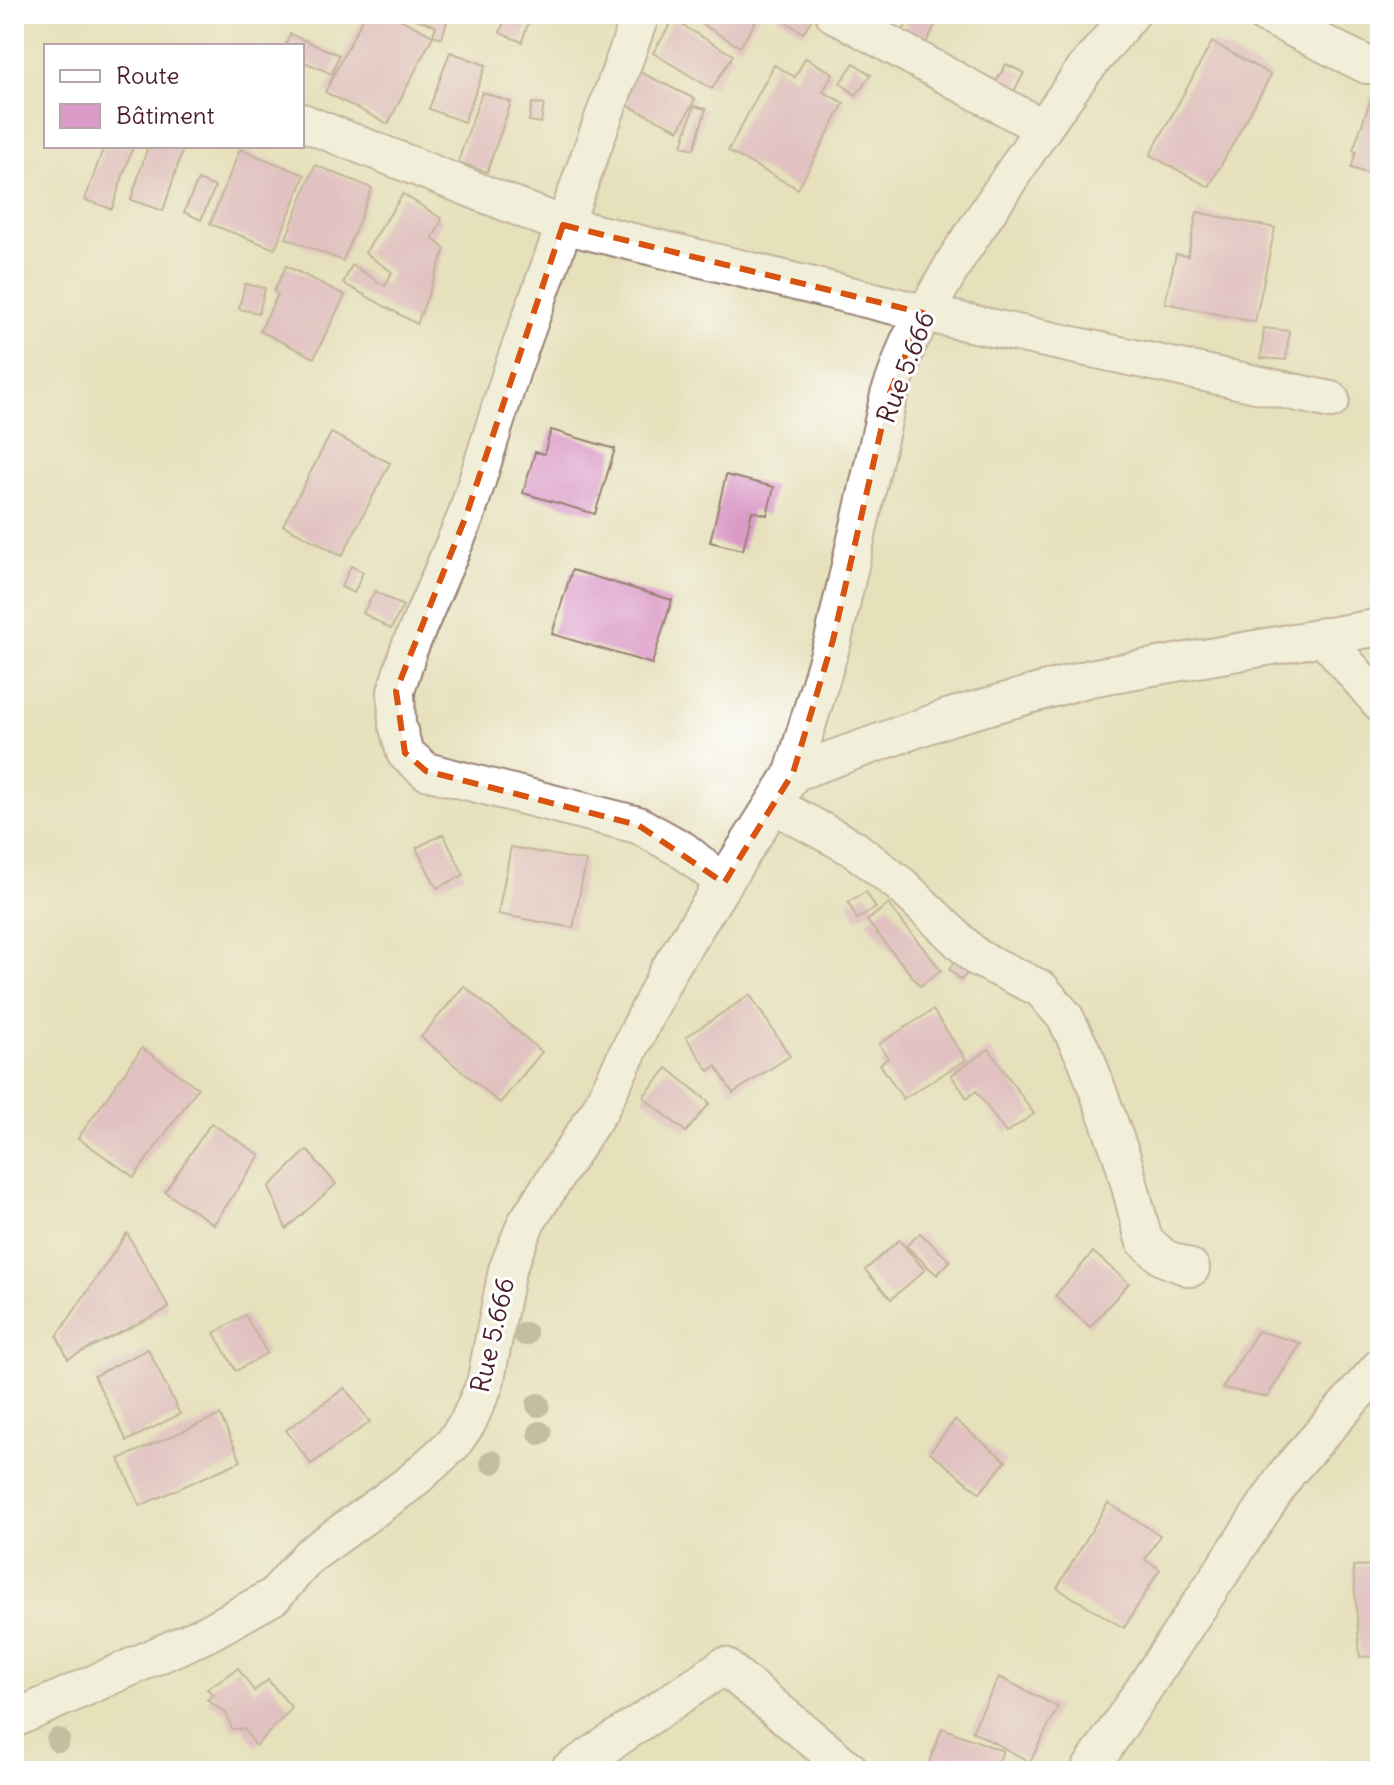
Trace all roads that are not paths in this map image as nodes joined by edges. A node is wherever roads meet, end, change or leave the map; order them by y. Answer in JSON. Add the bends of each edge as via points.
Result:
{"nodes":[{"id":1,"x":641,"y":14,"type":"edge"},
{"id":2,"x":834,"y":14,"type":"edge"},
{"id":3,"x":1131,"y":14,"type":"edge"},
{"id":4,"x":1264,"y":14,"type":"edge"},
{"id":5,"x":1367,"y":65,"type":"dead end"},
{"id":6,"x":304,"y":123,"type":"edge"},
{"id":7,"x":1043,"y":128,"type":"junction"},
{"id":8,"x":563,"y":225,"type":"junction"},
{"id":9,"x":923,"y":313,"type":"junction"},
{"id":10,"x":1331,"y":400,"type":"dead end"},
{"id":11,"x":1380,"y":627,"type":"edge"},
{"id":12,"x":1323,"y":636,"type":"junction"},
{"id":13,"x":1380,"y":703,"type":"edge"},
{"id":14,"x":793,"y":773,"type":"junction"},
{"id":15,"x":774,"y":805,"type":"junction"},
{"id":16,"x":724,"y":883,"type":"junction"},
{"id":17,"x":1191,"y":1268,"type":"dead end"},
{"id":18,"x":1380,"y":1367,"type":"edge"},
{"id":19,"x":14,"y":1719,"type":"edge"},
{"id":20,"x":568,"y":1771,"type":"edge"},
{"id":21,"x":851,"y":1771,"type":"edge"},
{"id":22,"x":1089,"y":1771,"type":"edge"}],
"edges":[{"from":1,"to":8,"type":"street"},
{"from":2,"to":7,"type":"street"},
{"from":3,"to":7,"type":"street","name":"Rue 5.666"},
{"from":4,"to":5,"type":"street"},
{"from":6,"to":8,"type":"street"},
{"from":7,"to":9,"type":"street","name":"Rue 5.666"},
{"from":8,"to":9,"type":"street"},
{"from":8,"to":16,"type":"street","via":[[466,516],[409,649],[396,691],[397,724],[405,753],[426,771],[638,825],[683,850]]},
{"from":9,"to":10,"type":"street"},
{"from":9,"to":14,"type":"street","name":"Rue 5.666","via":[[889,395],[833,640]]},
{"from":11,"to":12,"type":"street"},
{"from":12,"to":13,"type":"street"},
{"from":12,"to":14,"type":"street","via":[[1090,678],[950,717]]},
{"from":14,"to":15,"type":"street","name":"Rue 5.666"},
{"from":15,"to":16,"type":"street","name":"Rue 5.666"},
{"from":15,"to":17,"type":"street","via":[[853,848],[901,885],[976,957],[1041,989],[1065,1017],[1087,1061],[1123,1160],[1144,1240],[1164,1258]]},
{"from":16,"to":19,"type":"street","name":"Rue 5.666","via":[[668,971],[600,1109],[526,1223],[507,1270],[485,1384],[452,1445],[410,1483],[309,1556],[274,1596],[208,1633]]},
{"from":18,"to":22,"type":"street","via":[[1288,1472]]},
{"from":20,"to":21,"type":"street","via":[[724,1666]]}]}
